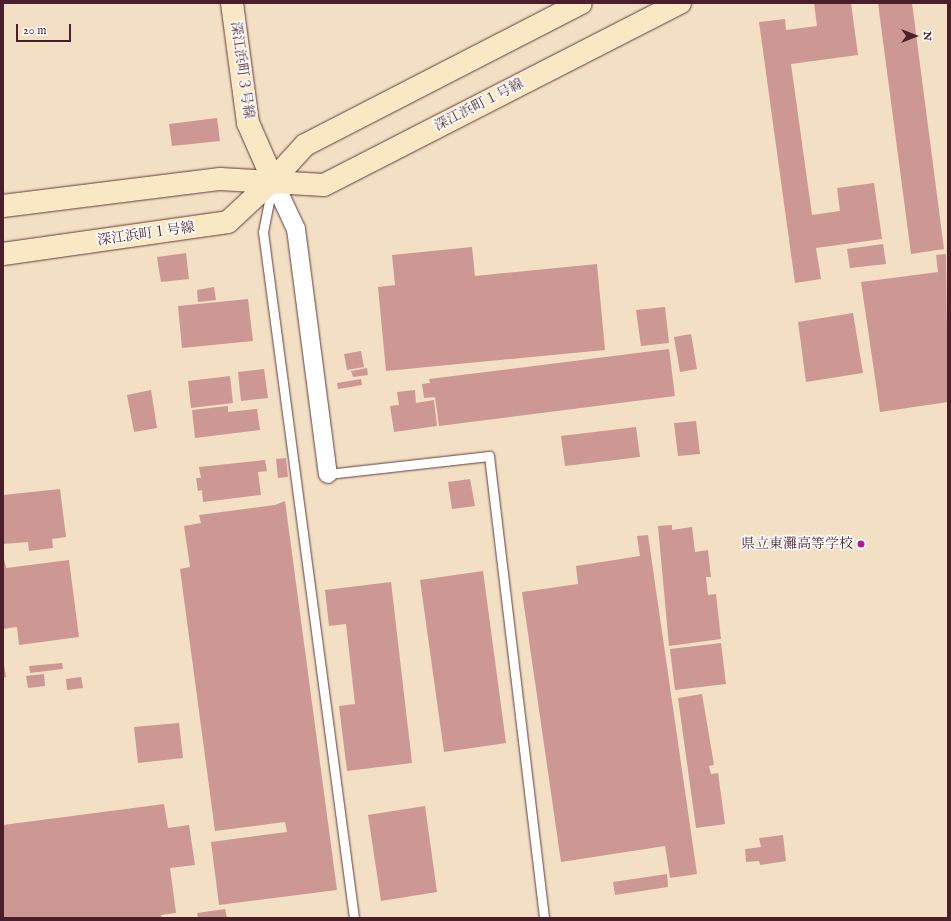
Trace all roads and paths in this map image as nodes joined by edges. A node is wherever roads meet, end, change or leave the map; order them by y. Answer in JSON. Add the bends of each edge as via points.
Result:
{"nodes":[{"id":1,"x":232,"y":3,"type":"edge"},
{"id":2,"x":581,"y":3,"type":"edge"},
{"id":3,"x":680,"y":3,"type":"edge"},
{"id":4,"x":273,"y":180,"type":"junction"},
{"id":5,"x":3,"y":206,"type":"edge"},
{"id":6,"x":3,"y":254,"type":"edge"},
{"id":7,"x":328,"y":474,"type":"joint"},
{"id":8,"x":354,"y":918,"type":"edge"},
{"id":9,"x":544,"y":918,"type":"edge"}],
"edges":[{"from":1,"to":4,"type":"street","name":"深江浜町３号線","via":[[248,123]]},
{"from":2,"to":4,"type":"street","name":"深江浜町１号線","via":[[304,145]]},
{"from":3,"to":4,"type":"street","name":"深江浜町１号線","via":[[324,185]]},
{"from":4,"to":5,"type":"street","name":"深江浜町１号線","via":[[220,179]]},
{"from":4,"to":6,"type":"street","name":"深江浜町１号線","via":[[228,222]]},
{"from":4,"to":7,"type":"street","via":[[296,229]]},
{"from":4,"to":8,"type":"lane","via":[[263,232]]},
{"from":7,"to":9,"type":"lane","via":[[489,456]]}]}
